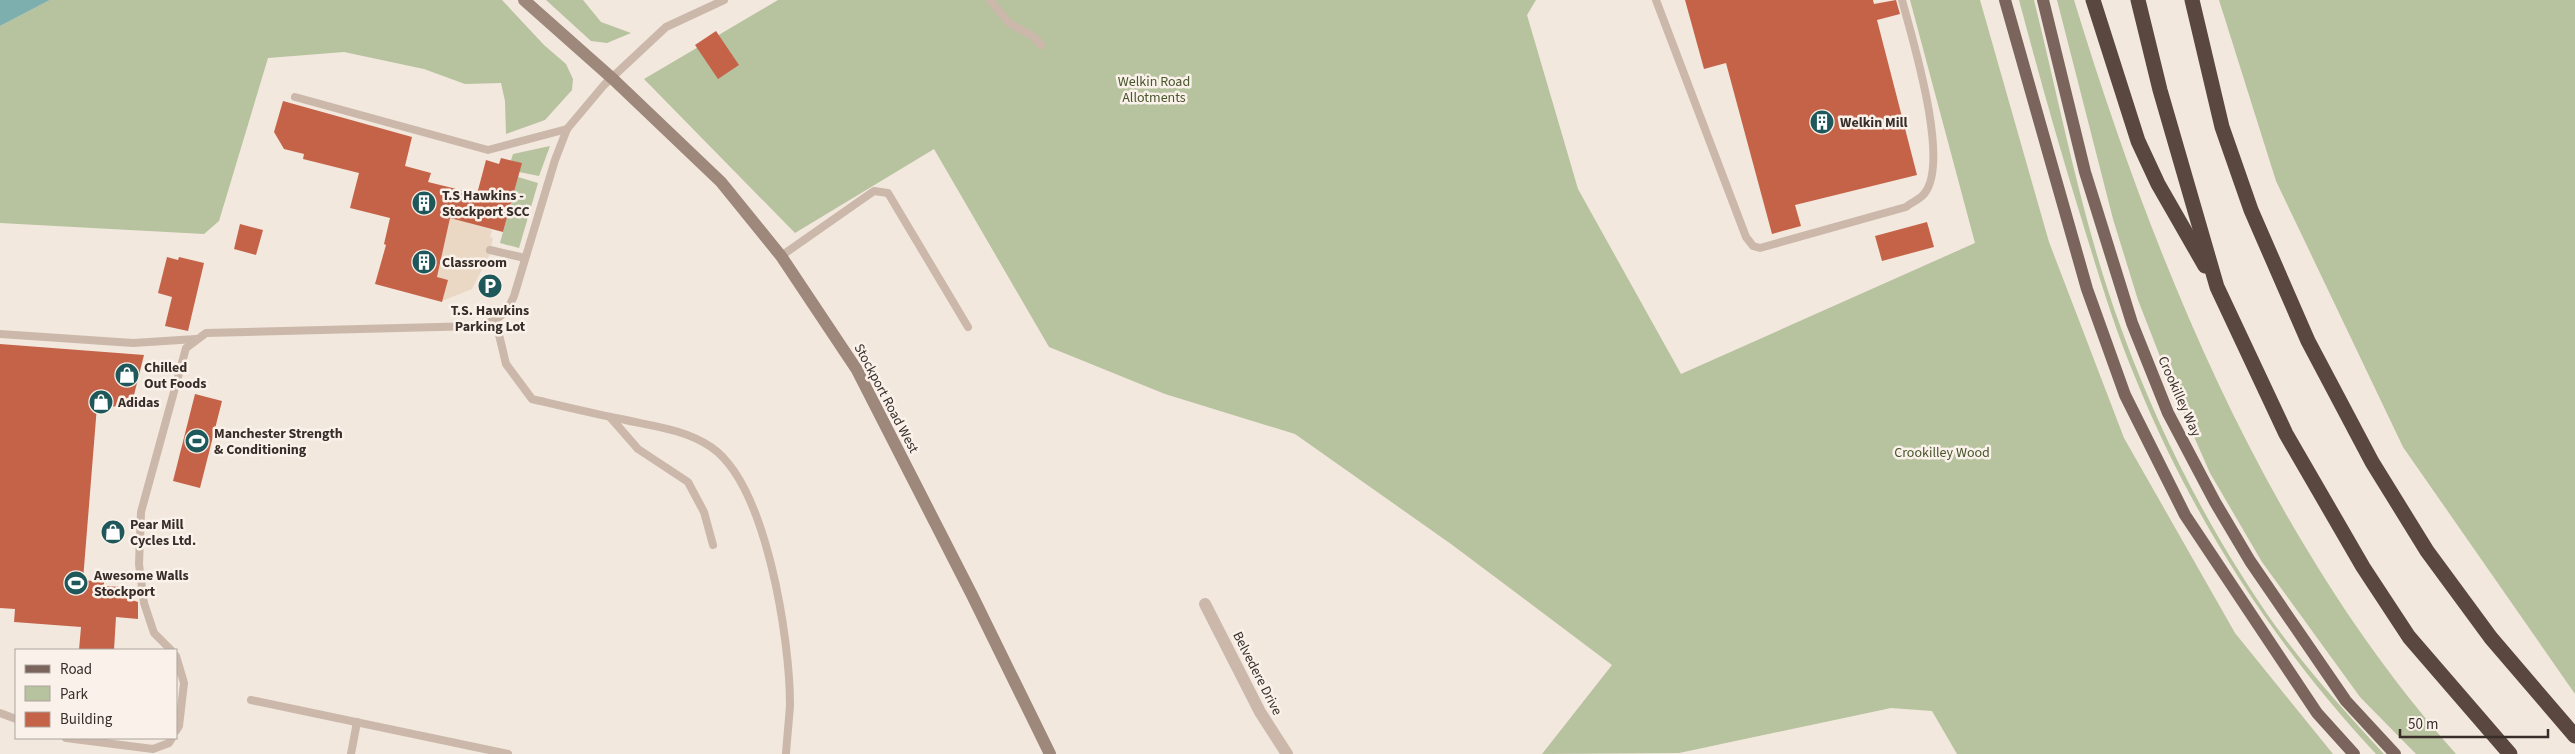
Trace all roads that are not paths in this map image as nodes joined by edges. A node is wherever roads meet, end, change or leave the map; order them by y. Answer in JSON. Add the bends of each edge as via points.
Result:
{"nodes":[{"id":1,"x":524,"y":0,"type":"edge"},
{"id":2,"x":724,"y":0,"type":"edge"},
{"id":3,"x":990,"y":0,"type":"edge"},
{"id":4,"x":1656,"y":0,"type":"edge"},
{"id":5,"x":1902,"y":0,"type":"edge"},
{"id":6,"x":2005,"y":0,"type":"edge"},
{"id":7,"x":2043,"y":0,"type":"edge"},
{"id":8,"x":2093,"y":0,"type":"edge"},
{"id":9,"x":2138,"y":0,"type":"edge"},
{"id":10,"x":2192,"y":0,"type":"edge"},
{"id":11,"x":1041,"y":45,"type":"dead end"},
{"id":12,"x":613,"y":79,"type":"junction"},
{"id":13,"x":295,"y":96,"type":"dead end"},
{"id":14,"x":567,"y":129,"type":"junction"},
{"id":15,"x":490,"y":250,"type":"dead end"},
{"id":16,"x":781,"y":256,"type":"junction"},
{"id":17,"x":525,"y":258,"type":"junction"},
{"id":18,"x":2217,"y":287,"type":"junction"},
{"id":19,"x":496,"y":322,"type":"junction"},
{"id":20,"x":968,"y":327,"type":"dead end"},
{"id":21,"x":0,"y":334,"type":"edge"},
{"id":22,"x":196,"y":339,"type":"junction"},
{"id":23,"x":610,"y":417,"type":"junction"},
{"id":24,"x":713,"y":545,"type":"dead end"},
{"id":25,"x":1204,"y":604,"type":"dead end"},
{"id":26,"x":170,"y":649,"type":"edge"},
{"id":27,"x":178,"y":663,"type":"edge"},
{"id":28,"x":250,"y":700,"type":"dead end"},
{"id":29,"x":0,"y":713,"type":"edge"},
{"id":30,"x":15,"y":719,"type":"edge"},
{"id":31,"x":357,"y":722,"type":"junction"},
{"id":32,"x":178,"y":728,"type":"edge"},
{"id":33,"x":2575,"y":736,"type":"edge"},
{"id":34,"x":74,"y":739,"type":"edge"},
{"id":35,"x":171,"y":739,"type":"edge"},
{"id":36,"x":351,"y":754,"type":"edge"},
{"id":37,"x":508,"y":754,"type":"edge"},
{"id":38,"x":786,"y":754,"type":"edge"},
{"id":39,"x":1050,"y":754,"type":"edge"},
{"id":40,"x":1287,"y":754,"type":"edge"},
{"id":41,"x":2354,"y":754,"type":"edge"},
{"id":42,"x":2395,"y":754,"type":"edge"},
{"id":43,"x":2510,"y":754,"type":"edge"}],
"edges":[{"from":1,"to":12,"type":"main road","name":"Stockport Road West"},
{"from":2,"to":12,"type":"lane","via":[[666,27]]},
{"from":3,"to":11,"type":"lane","via":[[1009,23],[1034,37]]},
{"from":4,"to":5,"type":"lane","via":[[1746,238],[1752,246],[1760,248],[1906,207],[1924,194],[1934,167],[1934,145]]},
{"from":6,"to":41,"type":"main road","via":[[2087,289],[2125,395],[2185,514],[2317,713]]},
{"from":7,"to":42,"type":"main road","name":"Crookilley Way","via":[[2084,172],[2132,323],[2168,413],[2250,561],[2346,700]]},
{"from":8,"to":18,"type":"highway","via":[[2138,141],[2158,184]]},
{"from":9,"to":18,"type":"highway","via":[[2160,90]]},
{"from":10,"to":33,"type":"highway","via":[[2222,127],[2251,210],[2308,341],[2372,462],[2427,551],[2491,638]]},
{"from":12,"to":14,"type":"lane","via":[[604,85]]},
{"from":12,"to":16,"type":"main road","name":"Stockport Road West","via":[[721,182]]},
{"from":13,"to":14,"type":"lane","via":[[488,150]]},
{"from":14,"to":17,"type":"lane"},
{"from":15,"to":17,"type":"lane"},
{"from":16,"to":20,"type":"lane","via":[[874,191],[888,193]]},
{"from":16,"to":39,"type":"main road","name":"Stockport Road West","via":[[857,370]]},
{"from":17,"to":19,"type":"lane","via":[[508,311]]},
{"from":18,"to":43,"type":"highway","via":[[2286,434],[2363,567],[2409,637]]},
{"from":19,"to":22,"type":"lane","via":[[477,326],[206,333]]},
{"from":19,"to":23,"type":"lane","via":[[506,364],[532,399]]},
{"from":21,"to":22,"type":"lane","via":[[133,343]]},
{"from":22,"to":26,"type":"lane","via":[[182,356],[141,512],[139,564],[144,603],[154,633]]},
{"from":23,"to":24,"type":"lane","via":[[638,449],[688,482],[704,512]]},
{"from":23,"to":38,"type":"lane","via":[[675,431],[711,446],[737,476],[759,522],[776,578],[790,705]]},
{"from":25,"to":40,"type":"street","name":"Belvedere Drive","via":[[1260,712]]},
{"from":27,"to":32,"type":"lane","via":[[184,683]]},
{"from":28,"to":31,"type":"lane"},
{"from":29,"to":30,"type":"lane"},
{"from":31,"to":36,"type":"lane"},
{"from":31,"to":37,"type":"lane"},
{"from":34,"to":35,"type":"lane","via":[[153,749]]}]}
